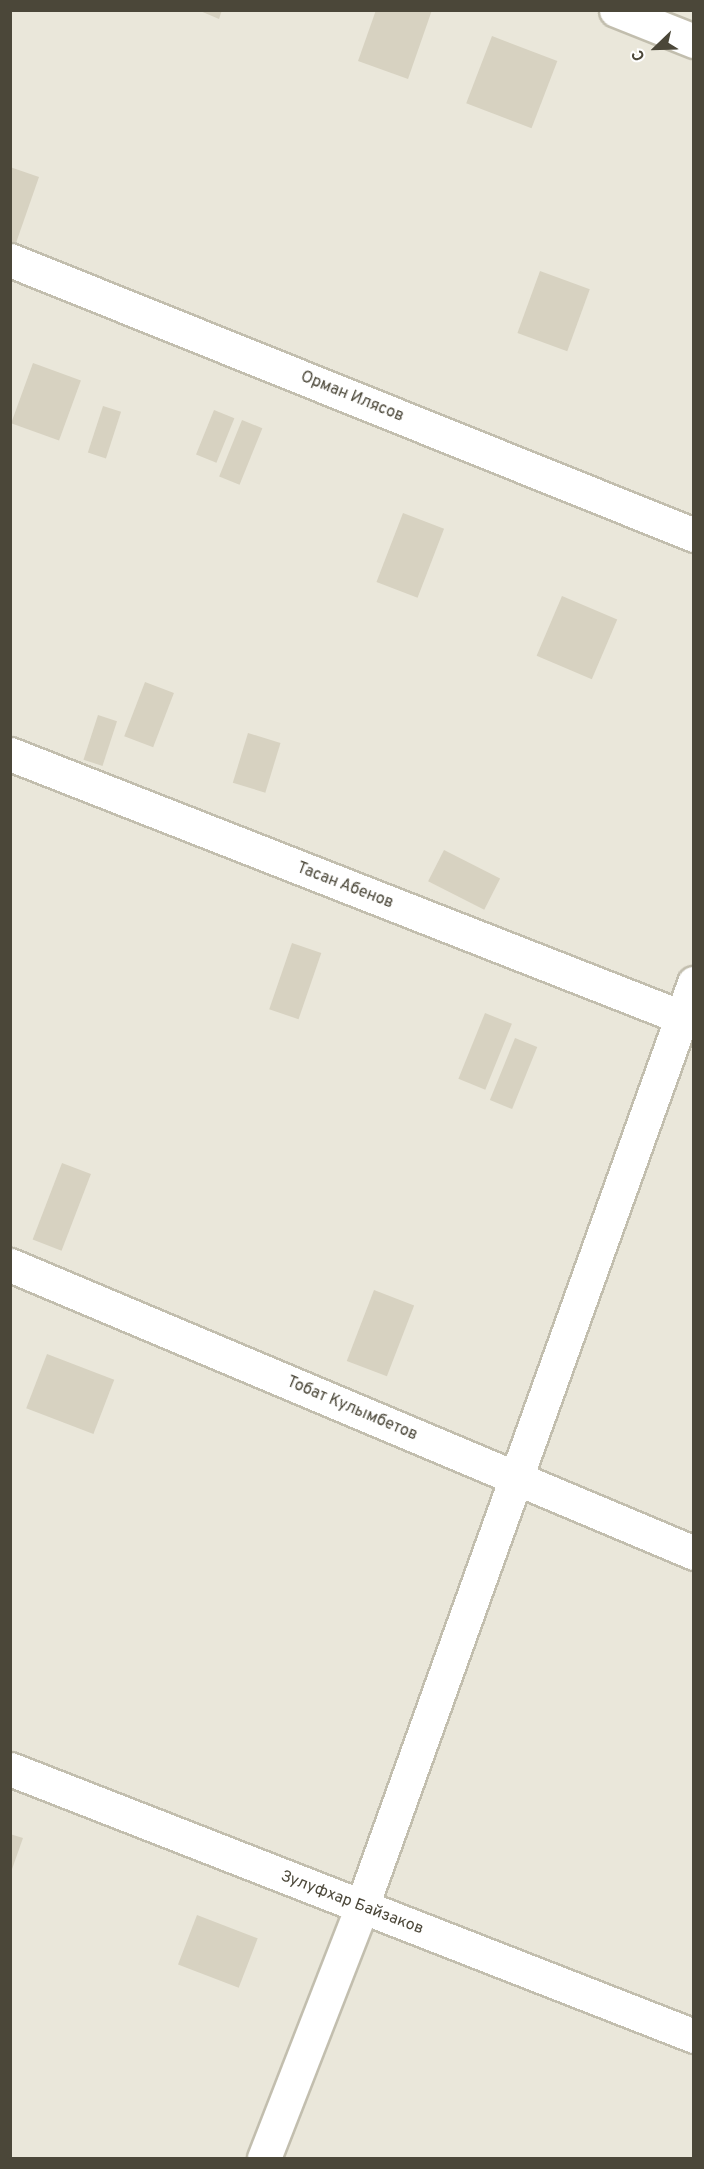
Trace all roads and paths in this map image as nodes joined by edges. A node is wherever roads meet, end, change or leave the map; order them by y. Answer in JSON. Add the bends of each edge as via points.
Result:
{"nodes":[{"id":1,"x":616,"y":10,"type":"edge"},
{"id":2,"x":693,"y":41,"type":"edge"},
{"id":3,"x":10,"y":260,"type":"edge"},
{"id":4,"x":693,"y":536,"type":"edge"},
{"id":5,"x":10,"y":754,"type":"edge"},
{"id":6,"x":693,"y":983,"type":"edge"},
{"id":7,"x":681,"y":1017,"type":"junction"},
{"id":8,"x":10,"y":1265,"type":"edge"},
{"id":9,"x":515,"y":1478,"type":"junction"},
{"id":10,"x":693,"y":1554,"type":"edge"},
{"id":11,"x":10,"y":1769,"type":"edge"},
{"id":12,"x":362,"y":1906,"type":"junction"},
{"id":13,"x":693,"y":2036,"type":"edge"},
{"id":14,"x":264,"y":2158,"type":"edge"}],
"edges":[{"from":1,"to":2,"type":"street"},
{"from":3,"to":4,"type":"street","name":"Орман Илясов"},
{"from":5,"to":7,"type":"street","name":"Тасан Абенов"},
{"from":6,"to":7,"type":"street"},
{"from":7,"to":9,"type":"street"},
{"from":8,"to":9,"type":"street","name":"Тобат Кулымбетов"},
{"from":9,"to":10,"type":"street","name":"Тобат Кулымбетов"},
{"from":9,"to":12,"type":"street"},
{"from":11,"to":12,"type":"street","name":"Зулуфхар Байзаков"},
{"from":12,"to":13,"type":"street","name":"Зулуфхар Байзаков"},
{"from":12,"to":14,"type":"street"}]}
